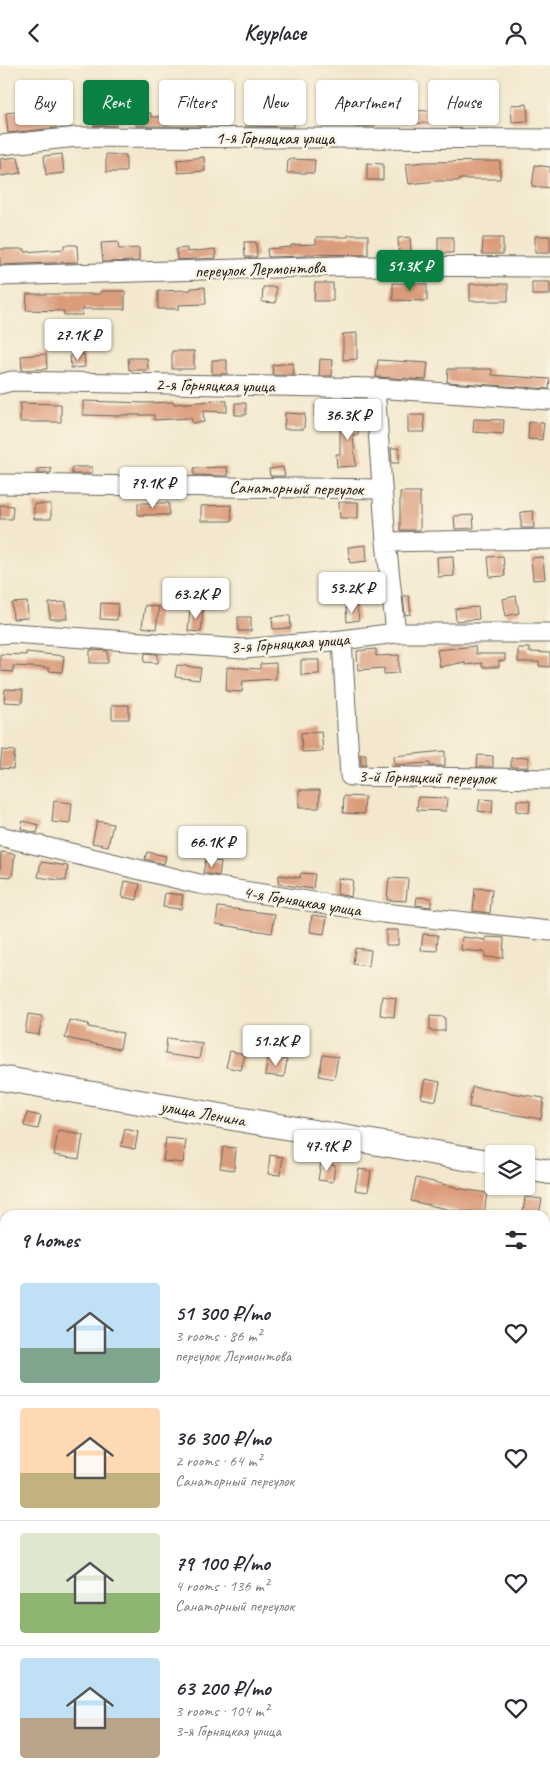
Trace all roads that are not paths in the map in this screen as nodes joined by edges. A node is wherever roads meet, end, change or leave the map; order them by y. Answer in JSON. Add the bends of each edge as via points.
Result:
{"nodes":[{"id":1,"x":550,"y":139,"type":"edge"},
{"id":2,"x":0,"y":145,"type":"edge"},
{"id":3,"x":550,"y":267,"type":"edge"},
{"id":4,"x":0,"y":276,"type":"edge"},
{"id":5,"x":0,"y":384,"type":"edge"},
{"id":6,"x":375,"y":388,"type":"junction"},
{"id":7,"x":550,"y":400,"type":"edge"},
{"id":8,"x":0,"y":484,"type":"edge"},
{"id":9,"x":382,"y":489,"type":"junction"},
{"id":10,"x":550,"y":539,"type":"edge"},
{"id":11,"x":386,"y":542,"type":"junction"},
{"id":12,"x":396,"y":633,"type":"junction"},
{"id":13,"x":550,"y":633,"type":"edge"},
{"id":14,"x":0,"y":634,"type":"edge"},
{"id":15,"x":342,"y":640,"type":"junction"},
{"id":16,"x":550,"y":779,"type":"edge"},
{"id":17,"x":0,"y":836,"type":"edge"},
{"id":18,"x":550,"y":931,"type":"edge"},
{"id":19,"x":0,"y":1078,"type":"edge"},
{"id":20,"x":485,"y":1161,"type":"edge"},
{"id":21,"x":535,"y":1170,"type":"edge"},
{"id":22,"x":550,"y":1172,"type":"edge"}],
"edges":[{"from":1,"to":2,"type":"street","name":"1-я Горняцкая улица","via":[[78,137]]},
{"from":3,"to":4,"type":"street","name":"переулок Лермонтова","via":[[342,266]]},
{"from":5,"to":6,"type":"street","name":"2-я Горняцкая улица","via":[[12,381]]},
{"from":6,"to":7,"type":"street","name":"2-я Горняцкая улица"},
{"from":6,"to":9,"type":"street"},
{"from":8,"to":9,"type":"street","name":"Санаторный переулок"},
{"from":9,"to":11,"type":"street"},
{"from":10,"to":11,"type":"street"},
{"from":11,"to":12,"type":"street"},
{"from":12,"to":13,"type":"street","name":"3-я Горняцкая улица"},
{"from":12,"to":15,"type":"street","name":"3-я Горняцкая улица"},
{"from":14,"to":15,"type":"street","name":"3-я Горняцкая улица","via":[[244,649]]},
{"from":15,"to":16,"type":"street","name":"3-й Горняцкий переулок","via":[[350,776]]},
{"from":17,"to":18,"type":"street","name":"4-я Горняцкая улица","via":[[199,884],[383,913]]},
{"from":19,"to":20,"type":"main road","name":"улица Ленина"},
{"from":21,"to":22,"type":"main road"}]}
